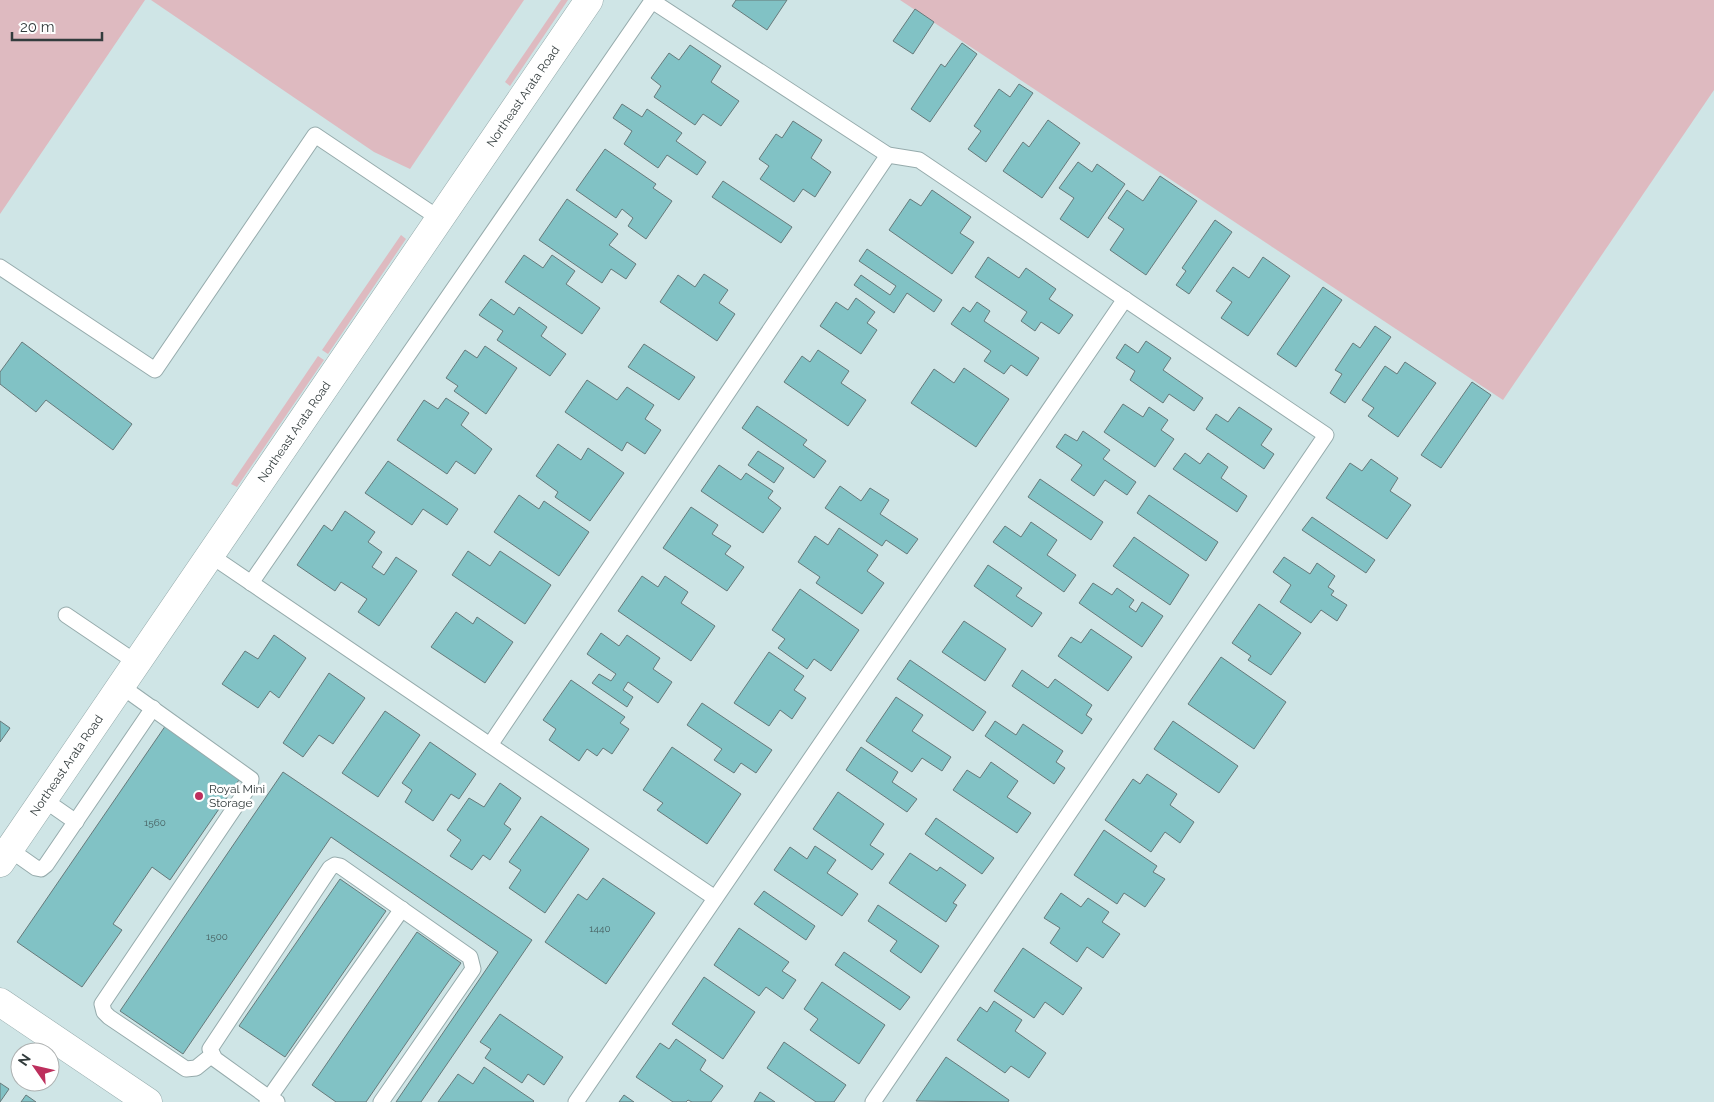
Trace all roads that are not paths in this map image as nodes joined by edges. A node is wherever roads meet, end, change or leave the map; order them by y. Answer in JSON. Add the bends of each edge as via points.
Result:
{"nodes":[{"id":1,"x":589,"y":0,"type":"edge"},
{"id":2,"x":888,"y":155,"type":"junction"},
{"id":3,"x":440,"y":219,"type":"junction"},
{"id":4,"x":0,"y":266,"type":"edge"},
{"id":5,"x":1125,"y":299,"type":"junction"},
{"id":6,"x":210,"y":555,"type":"junction"},
{"id":7,"x":251,"y":583,"type":"junction"},
{"id":8,"x":66,"y":615,"type":"dead end"},
{"id":9,"x":137,"y":663,"type":"junction"},
{"id":10,"x":121,"y":686,"type":"junction"},
{"id":11,"x":153,"y":708,"type":"junction"},
{"id":12,"x":490,"y":745,"type":"junction"},
{"id":13,"x":43,"y":799,"type":"junction"},
{"id":14,"x":76,"y":822,"type":"junction"},
{"id":15,"x":6,"y":847,"type":"edge"},
{"id":16,"x":716,"y":898,"type":"junction"},
{"id":17,"x":402,"y":909,"type":"junction"},
{"id":18,"x":0,"y":1002,"type":"edge"},
{"id":19,"x":212,"y":1055,"type":"junction"},
{"id":20,"x":271,"y":1101,"type":"edge"},
{"id":21,"x":148,"y":1102,"type":"edge"},
{"id":22,"x":380,"y":1102,"type":"edge"},
{"id":23,"x":576,"y":1102,"type":"edge"},
{"id":24,"x":873,"y":1102,"type":"edge"}],
"edges":[{"from":1,"to":3,"type":"street","name":"Northeast Arata Road"},
{"from":2,"to":5,"type":"lane","via":[[918,160]]},
{"from":2,"to":7,"type":"lane","via":[[652,1]]},
{"from":2,"to":12,"type":"lane"},
{"from":3,"to":4,"type":"lane","via":[[315,135],[155,370]]},
{"from":3,"to":6,"type":"street","name":"Northeast Arata Road"},
{"from":5,"to":16,"type":"lane"},
{"from":5,"to":24,"type":"lane","via":[[1326,435]]},
{"from":6,"to":7,"type":"lane"},
{"from":6,"to":9,"type":"street","name":"Northeast Arata Road"},
{"from":7,"to":12,"type":"lane"},
{"from":8,"to":9,"type":"lane"},
{"from":9,"to":10,"type":"street","name":"Northeast Arata Road"},
{"from":10,"to":11,"type":"lane"},
{"from":10,"to":13,"type":"street","name":"Northeast Arata Road"},
{"from":11,"to":14,"type":"lane"},
{"from":11,"to":19,"type":"lane","via":[[251,779],[250,785],[102,1004],[109,1017],[186,1069],[196,1068]]},
{"from":12,"to":16,"type":"lane"},
{"from":13,"to":14,"type":"lane"},
{"from":13,"to":15,"type":"street","name":"Northeast Arata Road"},
{"from":14,"to":15,"type":"lane","via":[[41,869]]},
{"from":16,"to":23,"type":"lane"},
{"from":17,"to":19,"type":"lane","via":[[340,866],[330,868],[213,1044]]},
{"from":17,"to":20,"type":"lane"},
{"from":17,"to":22,"type":"lane","via":[[470,957],[472,968]]},
{"from":18,"to":21,"type":"street"},
{"from":19,"to":20,"type":"lane"}]}
